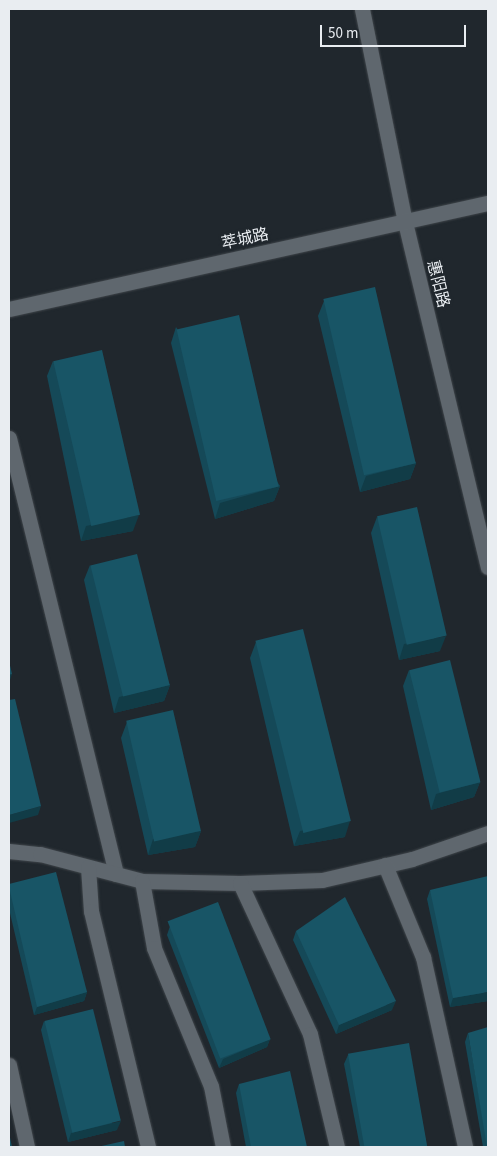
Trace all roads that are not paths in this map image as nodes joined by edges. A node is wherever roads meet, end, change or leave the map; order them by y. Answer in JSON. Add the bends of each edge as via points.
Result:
{"nodes":[{"id":1,"x":362,"y":9,"type":"edge"},
{"id":2,"x":488,"y":203,"type":"edge"},
{"id":3,"x":406,"y":222,"type":"junction"},
{"id":4,"x":9,"y":309,"type":"edge"},
{"id":5,"x":9,"y":438,"type":"edge"},
{"id":6,"x":488,"y":566,"type":"edge"},
{"id":7,"x":488,"y":833,"type":"edge"},
{"id":8,"x":9,"y":851,"type":"edge"},
{"id":9,"x":385,"y":865,"type":"junction"},
{"id":10,"x":88,"y":867,"type":"junction"},
{"id":11,"x":116,"y":874,"type":"junction"},
{"id":12,"x":142,"y":880,"type":"junction"},
{"id":13,"x":240,"y":883,"type":"junction"},
{"id":14,"x":9,"y":1065,"type":"edge"},
{"id":15,"x":27,"y":1147,"type":"edge"},
{"id":16,"x":148,"y":1147,"type":"edge"},
{"id":17,"x":223,"y":1147,"type":"edge"},
{"id":18,"x":337,"y":1147,"type":"edge"},
{"id":19,"x":465,"y":1147,"type":"edge"}],
"edges":[{"from":1,"to":3,"type":"street","name":"惠阳路"},
{"from":2,"to":3,"type":"street","name":"萃城路"},
{"from":3,"to":4,"type":"street","name":"萃城路"},
{"from":3,"to":6,"type":"street","name":"惠阳路"},
{"from":5,"to":11,"type":"street"},
{"from":7,"to":9,"type":"street"},
{"from":8,"to":10,"type":"street","via":[[40,854]]},
{"from":9,"to":13,"type":"street","via":[[322,880]]},
{"from":9,"to":19,"type":"street","via":[[423,957]]},
{"from":10,"to":11,"type":"street"},
{"from":10,"to":16,"type":"street","via":[[91,911]]},
{"from":11,"to":12,"type":"street"},
{"from":12,"to":13,"type":"street"},
{"from":12,"to":17,"type":"street","via":[[154,948],[211,1086]]},
{"from":13,"to":18,"type":"street","via":[[310,1034]]},
{"from":14,"to":15,"type":"street"}]}
